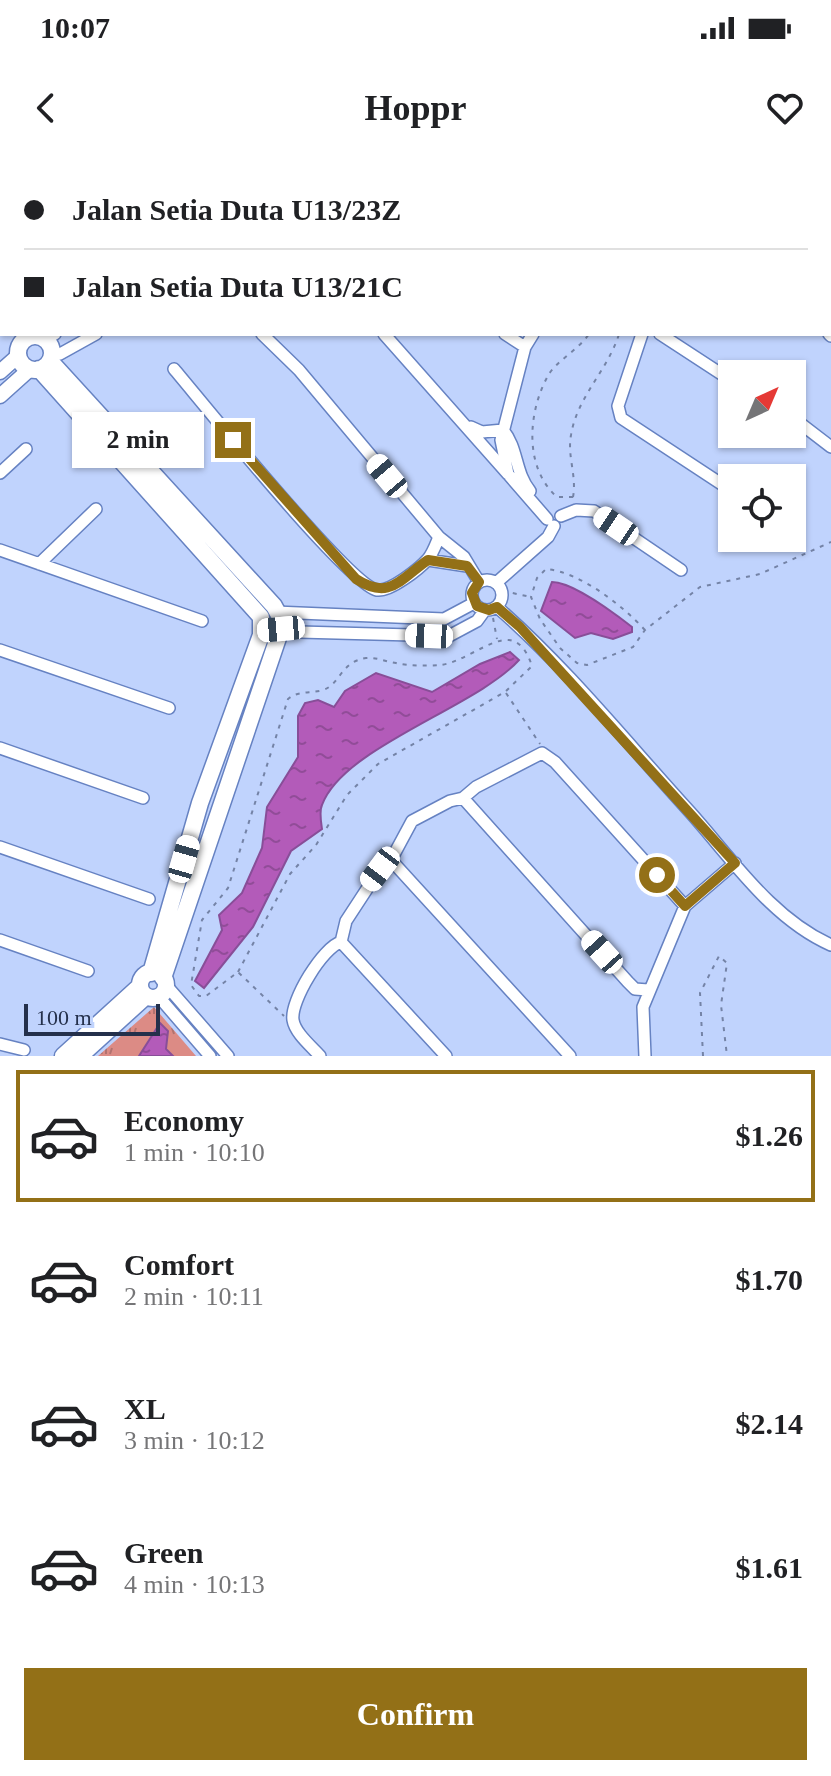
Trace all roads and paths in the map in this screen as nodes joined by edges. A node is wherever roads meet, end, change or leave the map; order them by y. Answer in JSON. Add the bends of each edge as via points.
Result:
{"nodes":[{"id":1,"x":92,"y":336,"type":"edge"},
{"id":2,"x":264,"y":336,"type":"edge"},
{"id":3,"x":386,"y":336,"type":"edge"},
{"id":4,"x":508,"y":336,"type":"edge"},
{"id":5,"x":532,"y":336,"type":"edge"},
{"id":6,"x":588,"y":336,"type":"edge"},
{"id":7,"x":618,"y":336,"type":"edge"},
{"id":8,"x":641,"y":336,"type":"edge"},
{"id":9,"x":663,"y":336,"type":"edge"},
{"id":10,"x":525,"y":347,"type":"junction"},
{"id":11,"x":37,"y":348,"type":"edge"},
{"id":12,"x":174,"y":369,"type":"dead end"},
{"id":13,"x":0,"y":372,"type":"edge"},
{"id":14,"x":718,"y":372,"type":"edge"},
{"id":15,"x":0,"y":396,"type":"edge"},
{"id":16,"x":466,"y":426,"type":"junction"},
{"id":17,"x":806,"y":428,"type":"edge"},
{"id":18,"x":503,"y":430,"type":"junction"},
{"id":19,"x":831,"y":447,"type":"edge"},
{"id":20,"x":26,"y":449,"type":"dead end"},
{"id":21,"x":0,"y":473,"type":"edge"},
{"id":22,"x":508,"y":474,"type":"junction"},
{"id":23,"x":718,"y":482,"type":"edge"},
{"id":24,"x":573,"y":497,"type":"junction"},
{"id":25,"x":96,"y":509,"type":"dead end"},
{"id":26,"x":576,"y":510,"type":"junction"},
{"id":27,"x":553,"y":518,"type":"junction"},
{"id":28,"x":439,"y":537,"type":"junction"},
{"id":29,"x":831,"y":542,"type":"edge"},
{"id":30,"x":0,"y":550,"type":"edge"},
{"id":31,"x":428,"y":560,"type":"junction"},
{"id":32,"x":39,"y":564,"type":"junction"},
{"id":33,"x":467,"y":566,"type":"junction"},
{"id":34,"x":681,"y":570,"type":"dead end"},
{"id":35,"x":479,"y":582,"type":"junction"},
{"id":36,"x":499,"y":587,"type":"junction"},
{"id":37,"x":531,"y":597,"type":"junction"},
{"id":38,"x":487,"y":607,"type":"junction"},
{"id":39,"x":278,"y":612,"type":"junction"},
{"id":40,"x":259,"y":614,"type":"junction"},
{"id":41,"x":202,"y":621,"type":"dead end"},
{"id":42,"x":281,"y":629,"type":"junction"},
{"id":43,"x":645,"y":630,"type":"junction"},
{"id":44,"x":262,"y":631,"type":"junction"},
{"id":45,"x":497,"y":640,"type":"junction"},
{"id":46,"x":0,"y":650,"type":"edge"},
{"id":47,"x":505,"y":692,"type":"junction"},
{"id":48,"x":169,"y":708,"type":"dead end"},
{"id":49,"x":0,"y":748,"type":"edge"},
{"id":50,"x":542,"y":753,"type":"junction"},
{"id":51,"x":143,"y":798,"type":"dead end"},
{"id":52,"x":463,"y":798,"type":"junction"},
{"id":53,"x":0,"y":847,"type":"edge"},
{"id":54,"x":391,"y":860,"type":"junction"},
{"id":55,"x":735,"y":863,"type":"junction"},
{"id":56,"x":149,"y":899,"type":"dead end"},
{"id":57,"x":685,"y":906,"type":"junction"},
{"id":58,"x":0,"y":940,"type":"edge"},
{"id":59,"x":341,"y":942,"type":"junction"},
{"id":60,"x":831,"y":945,"type":"edge"},
{"id":61,"x":88,"y":971,"type":"dead end"},
{"id":62,"x":238,"y":972,"type":"junction"},
{"id":63,"x":154,"y":986,"type":"junction"},
{"id":64,"x":648,"y":990,"type":"junction"},
{"id":65,"x":293,"y":1023,"type":"junction"},
{"id":66,"x":0,"y":1044,"type":"edge"},
{"id":67,"x":24,"y":1050,"type":"dead end"},
{"id":68,"x":63,"y":1056,"type":"edge"},
{"id":69,"x":80,"y":1056,"type":"edge"},
{"id":70,"x":210,"y":1056,"type":"edge"},
{"id":71,"x":228,"y":1056,"type":"edge"},
{"id":72,"x":320,"y":1056,"type":"edge"},
{"id":73,"x":446,"y":1056,"type":"edge"},
{"id":74,"x":570,"y":1056,"type":"edge"},
{"id":75,"x":645,"y":1056,"type":"edge"},
{"id":76,"x":703,"y":1056,"type":"edge"},
{"id":77,"x":727,"y":1056,"type":"edge"}],
"edges":[{"from":1,"to":11,"type":"street","via":[[60,354]]},
{"from":2,"to":28,"type":"street","via":[[299,370]]},
{"from":3,"to":16,"type":"street"},
{"from":4,"to":10,"type":"street"},
{"from":5,"to":10,"type":"street"},
{"from":6,"to":24,"type":"path","via":[[550,373],[530,431],[547,488],[557,497]]},
{"from":7,"to":24,"type":"path","via":[[586,392],[571,434]]},
{"from":8,"to":23,"type":"street","via":[[617,412],[627,424]]},
{"from":9,"to":14,"type":"street"},
{"from":10,"to":18,"type":"street"},
{"from":11,"to":13,"type":"street"},
{"from":11,"to":15,"type":"street"},
{"from":11,"to":39,"type":"main road"},
{"from":11,"to":40,"type":"main road"},
{"from":12,"to":31,"type":"street","via":[[356,579],[381,591]]},
{"from":16,"to":18,"type":"street","via":[[482,432]]},
{"from":16,"to":22,"type":"street"},
{"from":17,"to":19,"type":"street"},
{"from":18,"to":22,"type":"street"},
{"from":18,"to":27,"type":"street","via":[[511,439],[526,487]]},
{"from":20,"to":21,"type":"street"},
{"from":22,"to":27,"type":"street"},
{"from":24,"to":26,"type":"path"},
{"from":25,"to":32,"type":"street"},
{"from":26,"to":27,"type":"street"},
{"from":26,"to":34,"type":"street","via":[[594,511]]},
{"from":27,"to":36,"type":"street","via":[[548,537]]},
{"from":28,"to":31,"type":"street"},
{"from":28,"to":33,"type":"street","via":[[456,548]]},
{"from":29,"to":43,"type":"path","via":[[760,574],[700,587]]},
{"from":30,"to":32,"type":"street"},
{"from":31,"to":33,"type":"street"},
{"from":32,"to":41,"type":"street"},
{"from":33,"to":35,"type":"street"},
{"from":35,"to":36,"type":"street"},
{"from":35,"to":38,"type":"street","via":[[472,593]]},
{"from":36,"to":37,"type":"path"},
{"from":36,"to":38,"type":"street"},
{"from":37,"to":43,"type":"path","via":[[546,569],[559,570]]},
{"from":37,"to":43,"type":"path","via":[[540,619],[577,663],[587,665],[633,647]]},
{"from":38,"to":39,"type":"street","via":[[444,619]]},
{"from":38,"to":42,"type":"street","via":[[477,621],[449,636]]},
{"from":38,"to":45,"type":"path"},
{"from":38,"to":55,"type":"street","via":[[594,706]]},
{"from":39,"to":40,"type":"street"},
{"from":39,"to":42,"type":"main road"},
{"from":40,"to":44,"type":"main road"},
{"from":42,"to":44,"type":"street"},
{"from":42,"to":63,"type":"main road"},
{"from":44,"to":63,"type":"main road","via":[[200,803]]},
{"from":45,"to":47,"type":"path","via":[[512,640],[525,649],[532,666]]},
{"from":45,"to":62,"type":"path","via":[[441,665],[378,658],[352,662],[322,690],[288,699],[228,888],[202,920],[191,985],[199,996],[206,996]]},
{"from":46,"to":48,"type":"street"},
{"from":47,"to":50,"type":"path"},
{"from":47,"to":62,"type":"path","via":[[378,764],[347,795],[316,845],[290,874]]},
{"from":49,"to":51,"type":"street"},
{"from":50,"to":52,"type":"street"},
{"from":50,"to":57,"type":"street"},
{"from":52,"to":54,"type":"street","via":[[412,821]]},
{"from":52,"to":64,"type":"street","via":[[628,982]]},
{"from":53,"to":56,"type":"street"},
{"from":54,"to":59,"type":"street","via":[[346,921]]},
{"from":54,"to":74,"type":"street"},
{"from":55,"to":57,"type":"street"},
{"from":55,"to":60,"type":"street","via":[[805,934]]},
{"from":57,"to":64,"type":"street"},
{"from":58,"to":61,"type":"street"},
{"from":59,"to":65,"type":"street","via":[[327,950],[301,990]]},
{"from":59,"to":73,"type":"street"},
{"from":62,"to":65,"type":"path"},
{"from":63,"to":68,"type":"main road"},
{"from":63,"to":69,"type":"main road"},
{"from":63,"to":70,"type":"street"},
{"from":63,"to":71,"type":"street"},
{"from":64,"to":75,"type":"street","via":[[643,1007]]},
{"from":65,"to":72,"type":"street"},
{"from":66,"to":67,"type":"street"},
{"from":76,"to":77,"type":"path","via":[[700,993],[719,956],[727,963],[721,1005]]}]}
